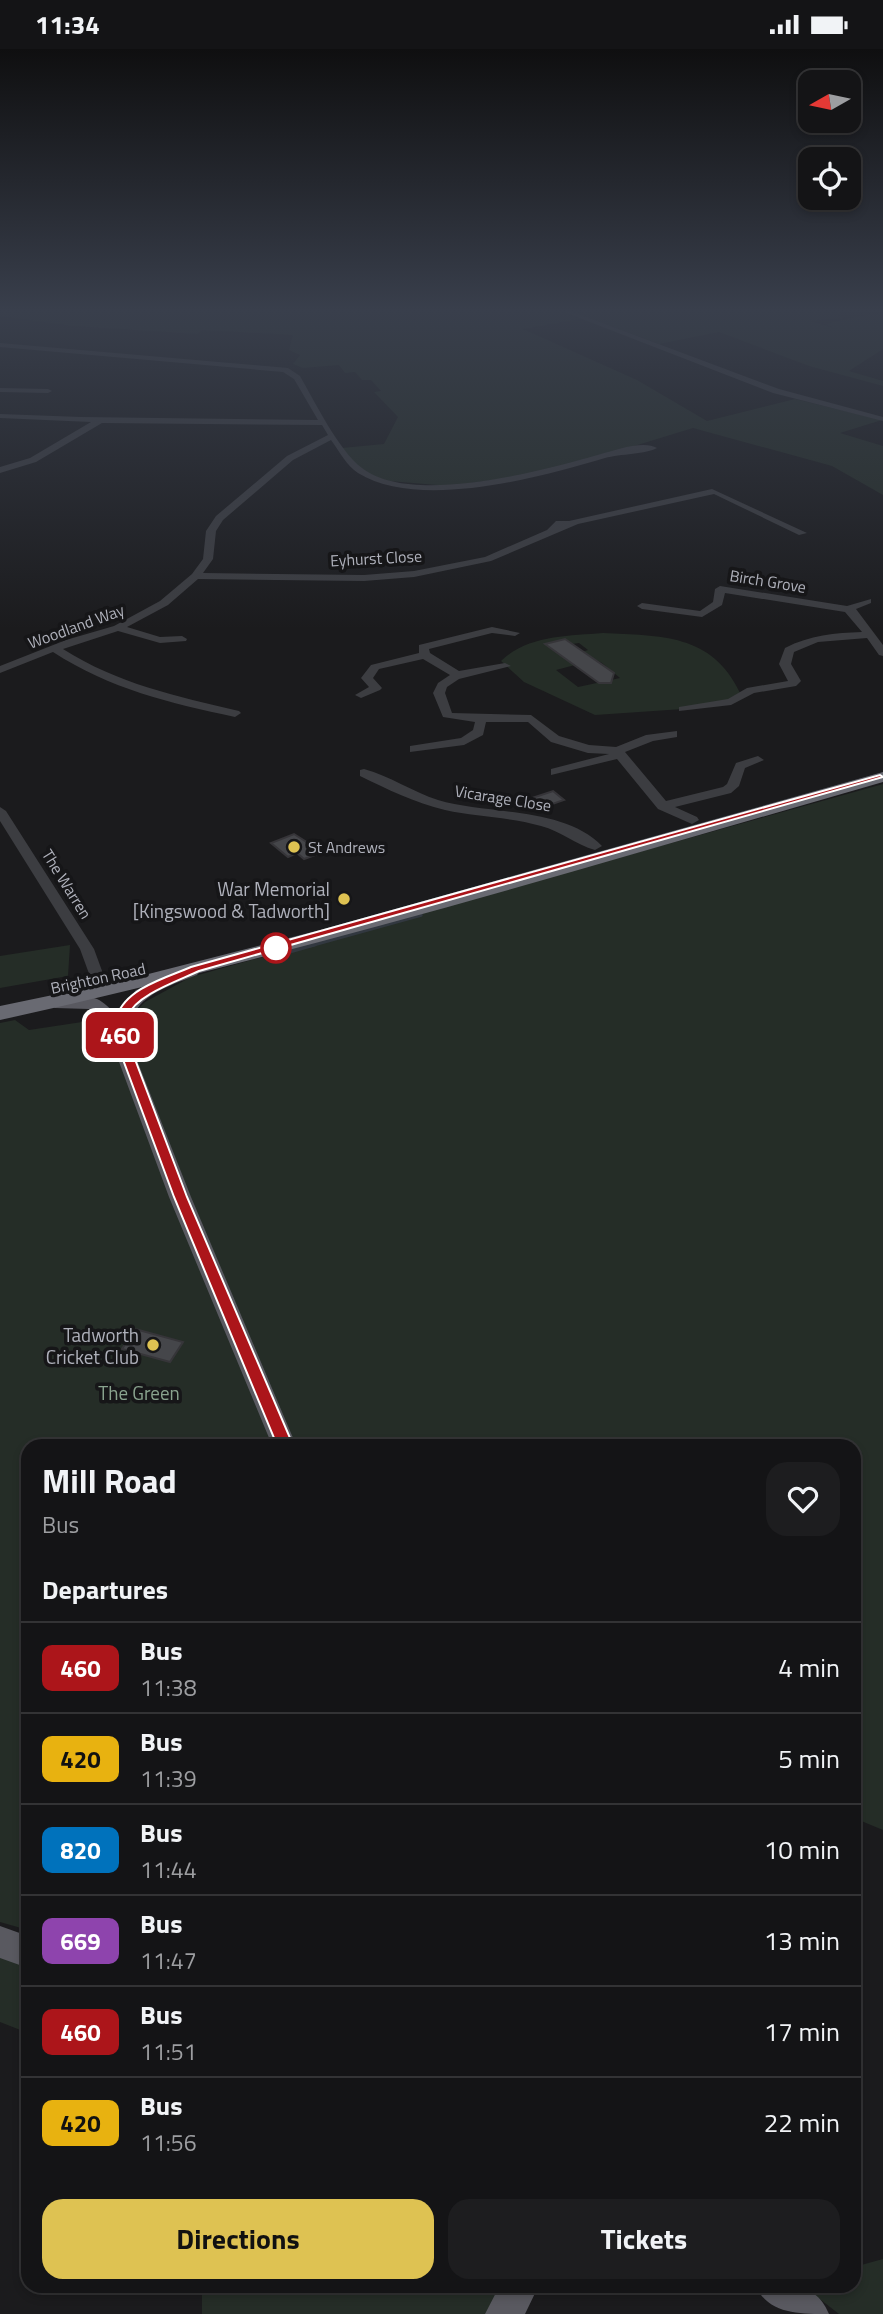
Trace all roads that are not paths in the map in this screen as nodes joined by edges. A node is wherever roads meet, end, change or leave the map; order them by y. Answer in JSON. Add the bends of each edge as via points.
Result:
{"nodes":[{"id":1,"x":34,"y":418,"type":"edge"},
{"id":2,"x":322,"y":418,"type":"edge"},
{"id":3,"x":99,"y":421,"type":"junction"},
{"id":4,"x":325,"y":423,"type":"junction"},
{"id":5,"x":333,"y":436,"type":"junction"},
{"id":6,"x":653,"y":448,"type":"dead end"},
{"id":7,"x":0,"y":470,"type":"edge"},
{"id":8,"x":802,"y":533,"type":"dead end"},
{"id":9,"x":196,"y":576,"type":"junction"},
{"id":10,"x":867,"y":601,"type":"dead end"},
{"id":11,"x":642,"y":606,"type":"dead end"},
{"id":12,"x":848,"y":609,"type":"junction"},
{"id":13,"x":118,"y":628,"type":"junction"},
{"id":14,"x":516,"y":633,"type":"dead end"},
{"id":15,"x":868,"y":635,"type":"junction"},
{"id":16,"x":183,"y":639,"type":"dead end"},
{"id":17,"x":54,"y":648,"type":"junction"},
{"id":18,"x":883,"y":653,"type":"edge"},
{"id":19,"x":425,"y":655,"type":"junction"},
{"id":20,"x":505,"y":666,"type":"dead end"},
{"id":21,"x":0,"y":670,"type":"edge"},
{"id":22,"x":459,"y":675,"type":"junction"},
{"id":23,"x":361,"y":695,"type":"dead end"},
{"id":24,"x":683,"y":709,"type":"dead end"},
{"id":25,"x":235,"y":713,"type":"dead end"},
{"id":26,"x":481,"y":719,"type":"junction"},
{"id":27,"x":673,"y":734,"type":"dead end"},
{"id":28,"x":414,"y":749,"type":"dead end"},
{"id":29,"x":619,"y":753,"type":"junction"},
{"id":30,"x":758,"y":760,"type":"dead end"},
{"id":31,"x":883,"y":765,"type":"edge"},
{"id":32,"x":555,"y":772,"type":"dead end"},
{"id":33,"x":364,"y":773,"type":"dead end"},
{"id":34,"x":883,"y":777,"type":"edge"},
{"id":35,"x":663,"y":806,"type":"junction"},
{"id":36,"x":0,"y":811,"type":"edge"},
{"id":37,"x":692,"y":820,"type":"junction"},
{"id":38,"x":595,"y":846,"type":"junction"},
{"id":39,"x":195,"y":969,"type":"junction"},
{"id":40,"x":98,"y":979,"type":"junction"},
{"id":41,"x":0,"y":998,"type":"edge"},
{"id":42,"x":55,"y":1002,"type":"junction"},
{"id":43,"x":0,"y":1013,"type":"edge"},
{"id":44,"x":121,"y":1038,"type":"junction"},
{"id":45,"x":281,"y":1439,"type":"edge"},
{"id":46,"x":0,"y":1942,"type":"edge"},
{"id":47,"x":21,"y":1950,"type":"edge"},
{"id":48,"x":517,"y":2293,"type":"edge"},
{"id":49,"x":783,"y":2293,"type":"edge"},
{"id":50,"x":504,"y":2314,"type":"edge"},
{"id":51,"x":810,"y":2314,"type":"edge"}],
"edges":[{"from":1,"to":3,"type":"street"},
{"from":2,"to":4,"type":"street"},
{"from":3,"to":4,"type":"street","via":[[229,418]]},
{"from":3,"to":7,"type":"street","via":[[33,460]]},
{"from":4,"to":5,"type":"street"},
{"from":5,"to":6,"type":"street","via":[[353,466],[369,476],[449,486],[488,484]]},
{"from":5,"to":9,"type":"street","name":"Woodland Way","via":[[292,457],[219,518],[211,531],[208,559]]},
{"from":8,"to":9,"type":"street","name":"Eyhurst Close","via":[[715,493],[559,523],[551,531],[479,562],[405,575]]},
{"from":9,"to":13,"type":"street","name":"Woodland Way","via":[[164,603]]},
{"from":10,"to":12,"type":"street"},
{"from":11,"to":12,"type":"street","name":"Birch Grove","via":[[702,614],[718,603],[721,586]]},
{"from":12,"to":15,"type":"street"},
{"from":13,"to":16,"type":"street","via":[[160,640]]},
{"from":13,"to":17,"type":"street","name":"Woodland Way"},
{"from":14,"to":19,"type":"street","via":[[492,630],[428,644],[423,647]]},
{"from":15,"to":18,"type":"street"},
{"from":15,"to":24,"type":"street","via":[[800,643],[784,658],[795,681],[792,684],[751,690],[731,702]]},
{"from":17,"to":21,"type":"street","name":"Woodland Way"},
{"from":17,"to":25,"type":"street","via":[[133,691]]},
{"from":19,"to":22,"type":"street"},
{"from":19,"to":23,"type":"street","via":[[375,667],[368,678],[376,688]]},
{"from":20,"to":22,"type":"street"},
{"from":22,"to":26,"type":"street","via":[[439,689],[446,712],[454,718]]},
{"from":26,"to":28,"type":"street","via":[[479,732],[470,739]]},
{"from":26,"to":29,"type":"street","via":[[536,720],[555,739]]},
{"from":27,"to":29,"type":"street","via":[[650,738]]},
{"from":29,"to":32,"type":"street"},
{"from":29,"to":35,"type":"street"},
{"from":30,"to":35,"type":"street","via":[[740,766],[727,790]]},
{"from":31,"to":37,"type":"highway","name":"Brighton Road"},
{"from":33,"to":38,"type":"street","name":"Vicarage Close","via":[[442,806],[547,821]]},
{"from":34,"to":39,"type":"highway","name":"Brighton Road"},
{"from":35,"to":37,"type":"street"},
{"from":36,"to":40,"type":"street","name":"The Warren","via":[[87,949]]},
{"from":37,"to":38,"type":"highway","name":"Brighton Road"},
{"from":38,"to":40,"type":"highway","name":"Brighton Road"},
{"from":39,"to":42,"type":"highway","name":"Brighton Road"},
{"from":39,"to":44,"type":"main road","via":[[152,988],[129,1005],[122,1016]]},
{"from":40,"to":41,"type":"highway","name":"Brighton Road"},
{"from":42,"to":43,"type":"highway","name":"Brighton Road"},
{"from":42,"to":44,"type":"main road","via":[[93,1004],[108,1014]]},
{"from":44,"to":45,"type":"main road","via":[[180,1197]]},
{"from":46,"to":47,"type":"main road"},
{"from":48,"to":50,"type":"main road"},
{"from":49,"to":51,"type":"main road"}]}
